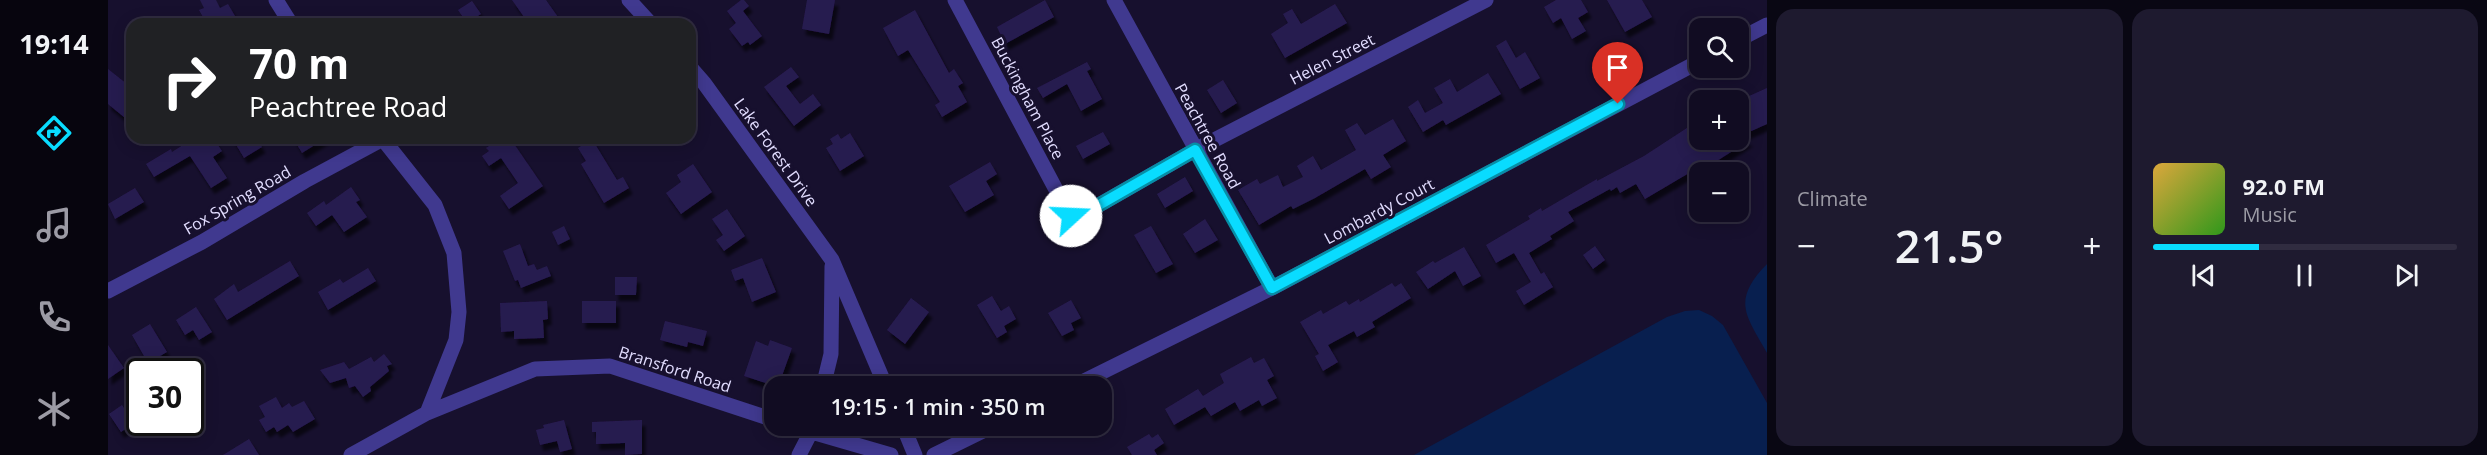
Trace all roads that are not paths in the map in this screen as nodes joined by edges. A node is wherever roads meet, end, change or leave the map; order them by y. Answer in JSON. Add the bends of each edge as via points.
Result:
{"nodes":[{"id":1,"x":276,"y":0,"type":"edge"},
{"id":2,"x":629,"y":0,"type":"edge"},
{"id":3,"x":955,"y":0,"type":"edge"},
{"id":4,"x":1114,"y":0,"type":"edge"},
{"id":5,"x":1486,"y":0,"type":"edge"},
{"id":6,"x":287,"y":18,"type":"edge"},
{"id":7,"x":646,"y":18,"type":"edge"},
{"id":8,"x":1767,"y":25,"type":"edge"},
{"id":9,"x":1749,"y":34,"type":"edge"},
{"id":10,"x":1689,"y":67,"type":"edge"},
{"id":11,"x":696,"y":74,"type":"edge"},
{"id":12,"x":374,"y":144,"type":"edge"},
{"id":13,"x":387,"y":144,"type":"edge"},
{"id":14,"x":1195,"y":150,"type":"junction"},
{"id":15,"x":832,"y":260,"type":"junction"},
{"id":16,"x":1272,"y":288,"type":"junction"},
{"id":17,"x":108,"y":291,"type":"edge"},
{"id":18,"x":826,"y":376,"type":"edge"},
{"id":19,"x":881,"y":376,"type":"edge"},
{"id":20,"x":1094,"y":376,"type":"edge"},
{"id":21,"x":427,"y":413,"type":"junction"},
{"id":22,"x":764,"y":417,"type":"edge"},
{"id":23,"x":810,"y":436,"type":"edge"},
{"id":24,"x":832,"y":436,"type":"edge"},
{"id":25,"x":907,"y":436,"type":"edge"},
{"id":26,"x":973,"y":436,"type":"edge"},
{"id":27,"x":351,"y":455,"type":"edge"},
{"id":28,"x":799,"y":455,"type":"edge"},
{"id":29,"x":891,"y":455,"type":"edge"},
{"id":30,"x":915,"y":455,"type":"edge"},
{"id":31,"x":934,"y":455,"type":"edge"}],
"edges":[{"from":1,"to":6,"type":"street"},
{"from":2,"to":7,"type":"street"},
{"from":3,"to":14,"type":"street","name":"Buckingham Place","via":[[1071,216],[1085,213]]},
{"from":4,"to":14,"type":"street","name":"Peachtree Road"},
{"from":5,"to":14,"type":"street","name":"Helen Street"},
{"from":8,"to":9,"type":"street"},
{"from":10,"to":16,"type":"street","name":"Lombardy Court"},
{"from":11,"to":15,"type":"street","name":"Lake Forest Drive"},
{"from":12,"to":17,"type":"street","name":"Fox Spring Road"},
{"from":13,"to":21,"type":"street","via":[[435,205],[454,253],[459,312],[456,340]]},
{"from":14,"to":16,"type":"street","name":"Peachtree Road"},
{"from":15,"to":18,"type":"street","via":[[831,354]]},
{"from":15,"to":19,"type":"street","name":"Lake Forest Drive"},
{"from":16,"to":20,"type":"street","name":"Lombardy Court"},
{"from":21,"to":22,"type":"street","name":"Bransford Road","via":[[535,369],[610,366]]},
{"from":21,"to":27,"type":"street","name":"Bransford Road"},
{"from":23,"to":28,"type":"street"},
{"from":24,"to":29,"type":"street"},
{"from":25,"to":30,"type":"street"},
{"from":26,"to":31,"type":"street"}]}
